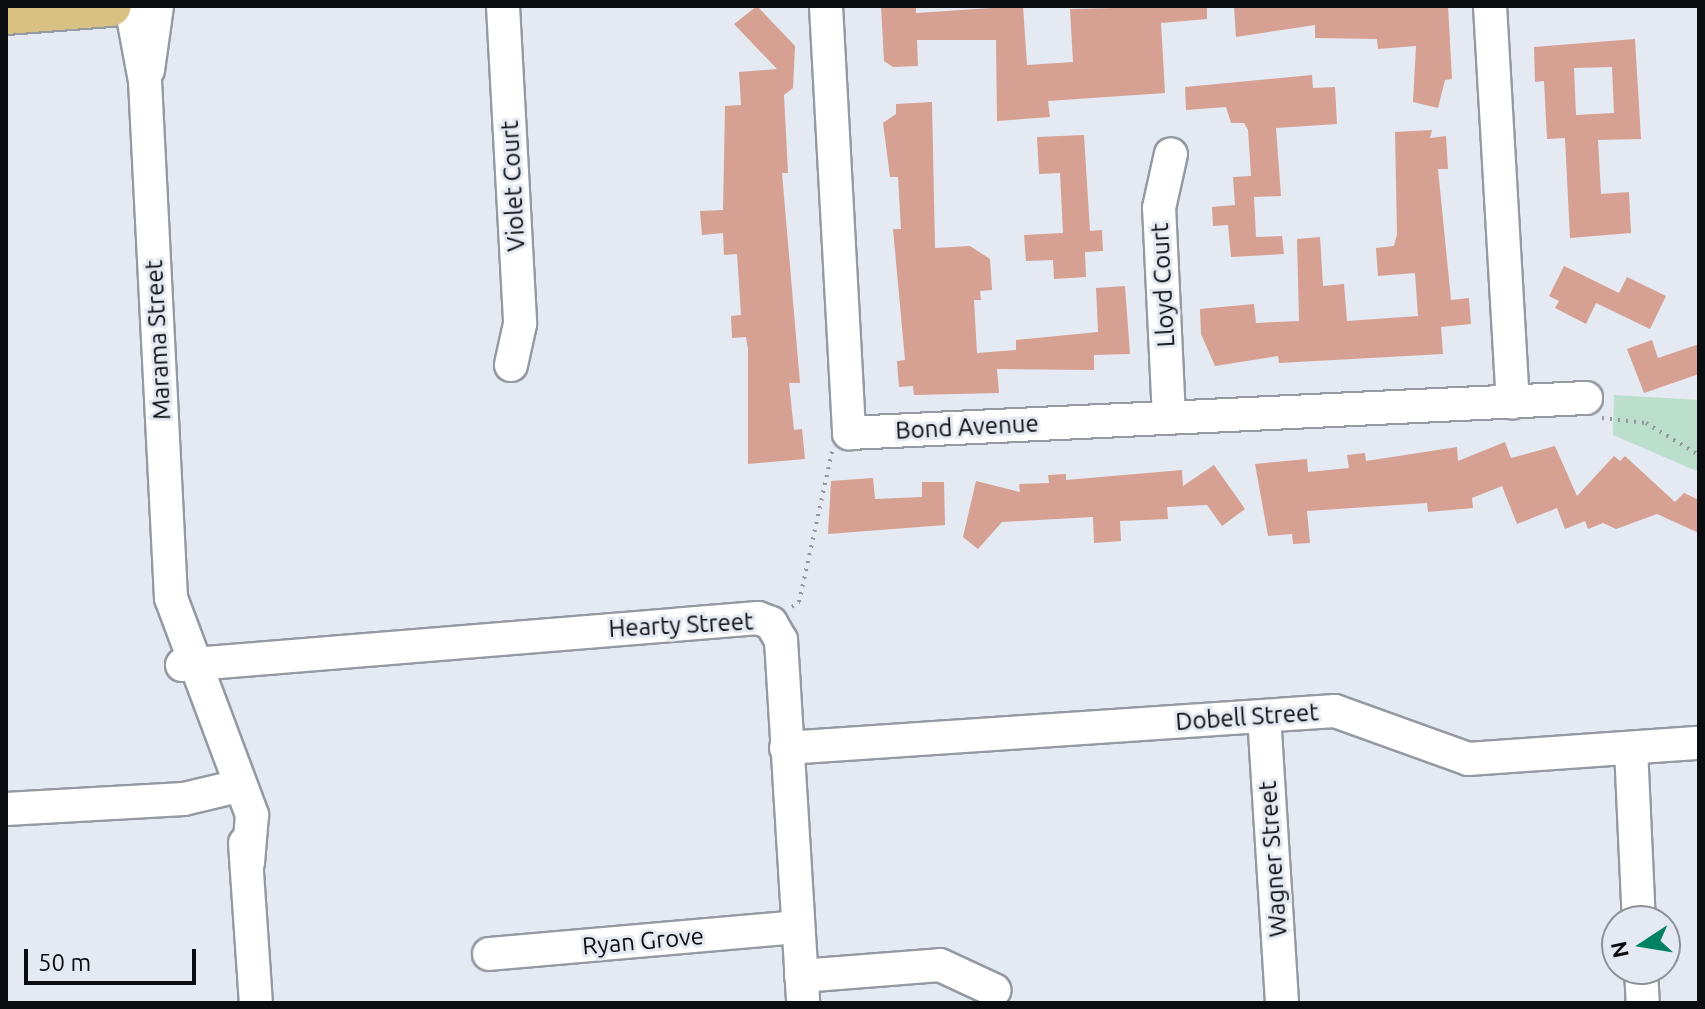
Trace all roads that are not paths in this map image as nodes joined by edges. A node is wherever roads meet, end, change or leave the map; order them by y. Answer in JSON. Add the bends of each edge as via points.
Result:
{"nodes":[{"id":1,"x":111,"y":6,"type":"edge"},
{"id":2,"x":131,"y":6,"type":"edge"},
{"id":3,"x":157,"y":6,"type":"edge"},
{"id":4,"x":503,"y":6,"type":"edge"},
{"id":5,"x":826,"y":6,"type":"edge"},
{"id":6,"x":1490,"y":6,"type":"edge"},
{"id":7,"x":6,"y":14,"type":"edge"},
{"id":8,"x":145,"y":81,"type":"junction"},
{"id":9,"x":1171,"y":154,"type":"dead end"},
{"id":10,"x":511,"y":365,"type":"dead end"},
{"id":11,"x":1586,"y":398,"type":"road end"},
{"id":12,"x":1513,"y":402,"type":"junction"},
{"id":13,"x":1169,"y":418,"type":"junction"},
{"id":14,"x":193,"y":662,"type":"junction"},
{"id":15,"x":1264,"y":716,"type":"junction"},
{"id":16,"x":1699,"y":743,"type":"edge"},
{"id":17,"x":786,"y":748,"type":"junction"},
{"id":18,"x":1631,"y":748,"type":"junction"},
{"id":19,"x":227,"y":783,"type":"junction"},
{"id":20,"x":6,"y":809,"type":"edge"},
{"id":21,"x":1638,"y":905,"type":"edge"},
{"id":22,"x":798,"y":927,"type":"junction"},
{"id":23,"x":489,"y":954,"type":"dead end"},
{"id":24,"x":802,"y":989,"type":"edge"},
{"id":25,"x":994,"y":990,"type":"dead end"},
{"id":26,"x":256,"y":1003,"type":"edge"},
{"id":27,"x":1282,"y":1003,"type":"edge"}],
"edges":[{"from":1,"to":7,"type":"main road"},
{"from":2,"to":8,"type":"street","name":"Marama Street"},
{"from":3,"to":8,"type":"street","name":"Marama Street"},
{"from":4,"to":10,"type":"street","name":"Violet Court","via":[[520,324]]},
{"from":5,"to":13,"type":"street","name":"Bond Avenue","via":[[849,433]]},
{"from":6,"to":12,"type":"street"},
{"from":8,"to":14,"type":"street","name":"Marama Street","via":[[171,598]]},
{"from":9,"to":13,"type":"street","name":"Lloyd Court","via":[[1159,208]]},
{"from":11,"to":12,"type":"street","name":"Bond Avenue"},
{"from":12,"to":13,"type":"street","name":"Bond Avenue"},
{"from":14,"to":17,"type":"street","name":"Hearty Street","via":[[758,618],[771,623],[781,640]]},
{"from":14,"to":19,"type":"street","name":"Marama Street"},
{"from":15,"to":17,"type":"street","name":"Dobell Street"},
{"from":15,"to":18,"type":"street","name":"Dobell Street","via":[[1335,711],[1468,759]]},
{"from":15,"to":27,"type":"street","name":"Wagner Street"},
{"from":16,"to":18,"type":"street","name":"Dobell Street"},
{"from":17,"to":22,"type":"street","name":"Hearty Street"},
{"from":18,"to":21,"type":"street"},
{"from":19,"to":20,"type":"street","via":[[156,798]]},
{"from":19,"to":26,"type":"street","name":"Marama Street","via":[[242,822],[248,863]]},
{"from":22,"to":23,"type":"street","name":"Ryan Grove"},
{"from":22,"to":24,"type":"street","name":"Hearty Street"},
{"from":24,"to":25,"type":"street","via":[[940,965]]}]}
